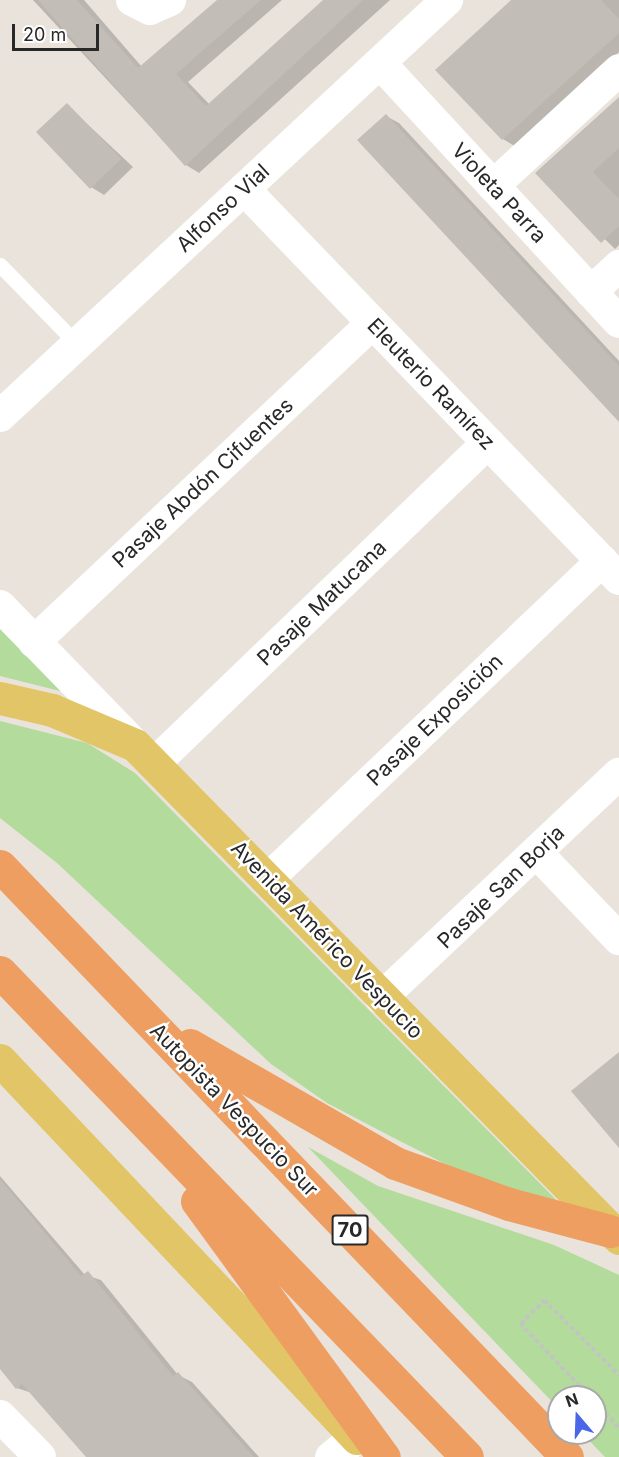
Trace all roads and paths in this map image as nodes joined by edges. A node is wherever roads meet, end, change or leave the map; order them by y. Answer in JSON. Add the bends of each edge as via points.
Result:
{"nodes":[{"id":1,"x":132,"y":0,"type":"edge"},
{"id":2,"x":170,"y":0,"type":"edge"},
{"id":3,"x":447,"y":0,"type":"edge"},
{"id":4,"x":380,"y":63,"type":"junction"},
{"id":5,"x":619,"y":70,"type":"edge"},
{"id":6,"x":493,"y":186,"type":"junction"},
{"id":7,"x":244,"y":189,"type":"junction"},
{"id":8,"x":0,"y":265,"type":"edge"},
{"id":9,"x":619,"y":266,"type":"edge"},
{"id":10,"x":591,"y":292,"type":"junction"},
{"id":11,"x":619,"y":322,"type":"edge"},
{"id":12,"x":373,"y":323,"type":"junction"},
{"id":13,"x":77,"y":344,"type":"junction"},
{"id":14,"x":0,"y":416,"type":"edge"},
{"id":15,"x":488,"y":443,"type":"junction"},
{"id":16,"x":610,"y":570,"type":"edge"},
{"id":17,"x":0,"y":606,"type":"edge"},
{"id":18,"x":34,"y":642,"type":"junction"},
{"id":19,"x":0,"y":698,"type":"edge"},
{"id":20,"x":145,"y":754,"type":"junction"},
{"id":21,"x":619,"y":774,"type":"edge"},
{"id":22,"x":537,"y":853,"type":"junction"},
{"id":23,"x":0,"y":866,"type":"edge"},
{"id":24,"x":269,"y":878,"type":"junction"},
{"id":25,"x":619,"y":939,"type":"edge"},
{"id":26,"x":0,"y":972,"type":"edge"},
{"id":27,"x":381,"y":998,"type":"junction"},
{"id":28,"x":132,"y":1003,"type":"junction"},
{"id":29,"x":0,"y":1060,"type":"edge"},
{"id":30,"x":122,"y":1098,"type":"junction"},
{"id":31,"x":616,"y":1231,"type":"edge"},
{"id":32,"x":619,"y":1375,"type":"edge"},
{"id":33,"x":578,"y":1385,"type":"edge"},
{"id":34,"x":607,"y":1415,"type":"edge"},
{"id":35,"x":619,"y":1428,"type":"edge"},
{"id":36,"x":6,"y":1432,"type":"edge"},
{"id":37,"x":354,"y":1450,"type":"edge"},
{"id":38,"x":40,"y":1457,"type":"edge"},
{"id":39,"x":384,"y":1457,"type":"edge"},
{"id":40,"x":467,"y":1457,"type":"edge"},
{"id":41,"x":567,"y":1457,"type":"edge"}],
"edges":[{"from":1,"to":2,"type":"street","via":[[150,9]]},
{"from":3,"to":4,"type":"street","name":"Alfonso Vial"},
{"from":4,"to":6,"type":"street","name":"Violeta Parra"},
{"from":4,"to":7,"type":"street","name":"Alfonso Vial"},
{"from":5,"to":6,"type":"street"},
{"from":6,"to":10,"type":"street","name":"Violeta Parra"},
{"from":7,"to":12,"type":"street","name":"Eleuterio Ramírez"},
{"from":7,"to":13,"type":"street","name":"Alfonso Vial"},
{"from":8,"to":13,"type":"lane"},
{"from":9,"to":10,"type":"street"},
{"from":10,"to":11,"type":"street","name":"Violeta Parra"},
{"from":12,"to":15,"type":"street","name":"Eleuterio Ramírez"},
{"from":12,"to":18,"type":"street","name":"Pasaje Abdón Cifuentes"},
{"from":13,"to":14,"type":"street","name":"Alfonso Vial"},
{"from":15,"to":16,"type":"street","name":"Eleuterio Ramírez"},
{"from":15,"to":20,"type":"street","name":"Pasaje Matucana"},
{"from":16,"to":24,"type":"street","name":"Pasaje Exposición"},
{"from":17,"to":18,"type":"street"},
{"from":18,"to":20,"type":"street"},
{"from":19,"to":20,"type":"main road","name":"Avenida Américo Vespucio","via":[[52,710]]},
{"from":20,"to":24,"type":"main road","name":"Avenida Américo Vespucio"},
{"from":21,"to":22,"type":"street","name":"Pasaje San Borja"},
{"from":22,"to":25,"type":"street"},
{"from":22,"to":27,"type":"street","name":"Pasaje San Borja"},
{"from":23,"to":28,"type":"highway","name":"Autopista Vespucio Sur","number":"70"},
{"from":24,"to":27,"type":"main road","name":"Avenida Américo Vespucio"},
{"from":26,"to":30,"type":"highway"},
{"from":27,"to":31,"type":"main road","name":"Avenida Américo Vespucio"},
{"from":28,"to":31,"type":"highway","via":[[212,1061],[362,1148],[467,1190]]},
{"from":28,"to":41,"type":"highway","name":"Autopista Vespucio Sur","number":"70"},
{"from":29,"to":37,"type":"main road"},
{"from":30,"to":39,"type":"highway"},
{"from":30,"to":40,"type":"highway"},
{"from":32,"to":33,"type":"path","via":[[544,1300],[520,1324]]},
{"from":34,"to":35,"type":"path"},
{"from":36,"to":38,"type":"street"}]}
